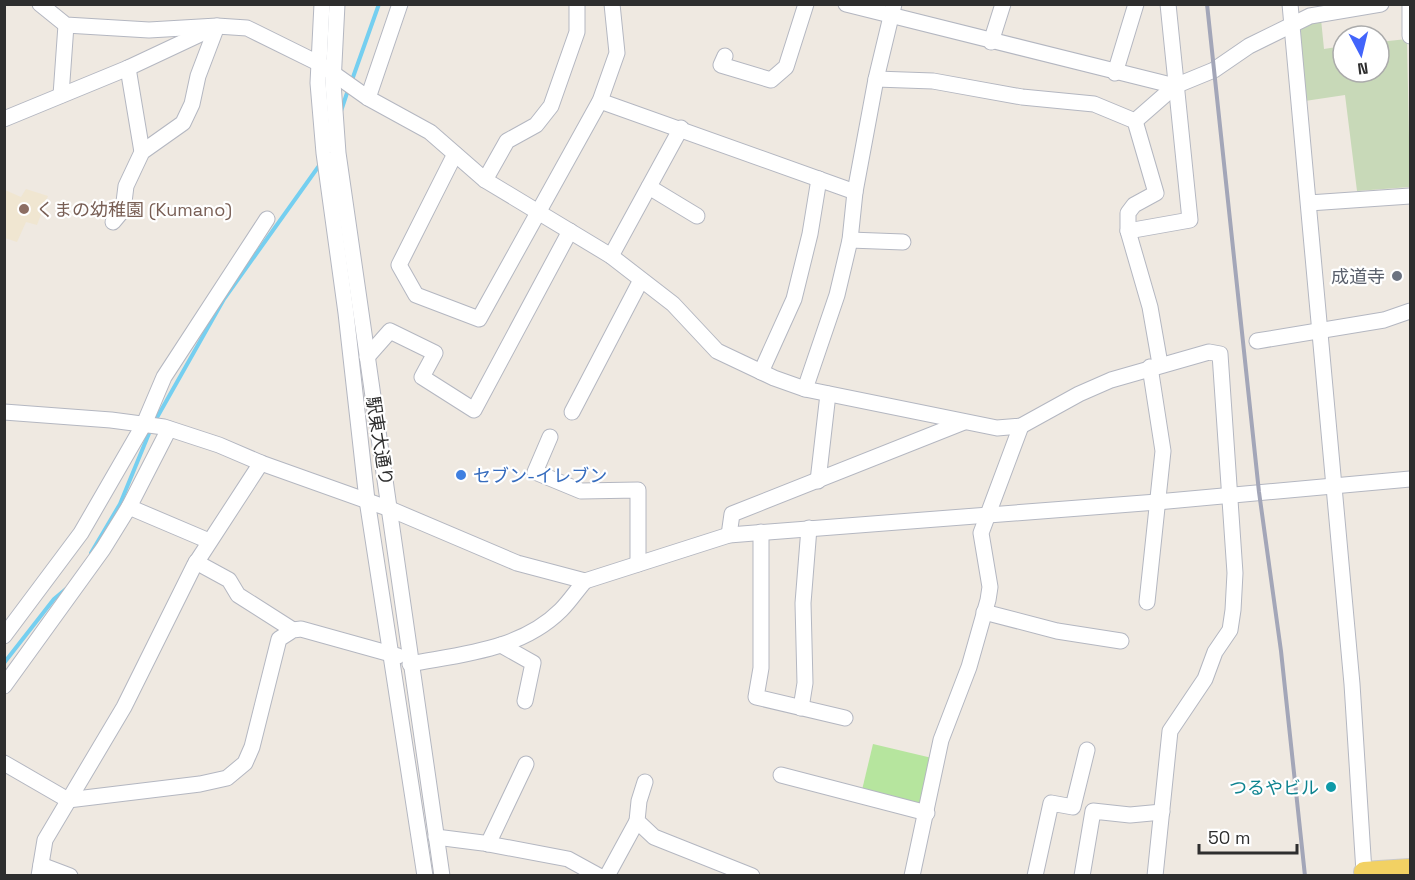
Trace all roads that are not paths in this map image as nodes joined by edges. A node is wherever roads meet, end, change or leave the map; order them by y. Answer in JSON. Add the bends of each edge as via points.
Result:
{"nodes":[{"id":1,"x":40,"y":4,"type":"edge"},
{"id":2,"x":322,"y":4,"type":"edge"},
{"id":3,"x":337,"y":4,"type":"edge"},
{"id":4,"x":400,"y":4,"type":"edge"},
{"id":5,"x":577,"y":4,"type":"edge"},
{"id":6,"x":612,"y":4,"type":"edge"},
{"id":7,"x":806,"y":4,"type":"edge"},
{"id":8,"x":846,"y":4,"type":"edge"},
{"id":9,"x":1003,"y":4,"type":"edge"},
{"id":10,"x":1136,"y":4,"type":"edge"},
{"id":11,"x":1168,"y":4,"type":"edge"},
{"id":12,"x":1290,"y":4,"type":"edge"},
{"id":13,"x":1381,"y":4,"type":"edge"},
{"id":14,"x":1410,"y":4,"type":"edge"},
{"id":15,"x":892,"y":11,"type":"edge"},
{"id":16,"x":66,"y":25,"type":"junction"},
{"id":17,"x":217,"y":26,"type":"junction"},
{"id":18,"x":1292,"y":26,"type":"junction"},
{"id":19,"x":1410,"y":36,"type":"edge"},
{"id":20,"x":992,"y":42,"type":"junction"},
{"id":21,"x":724,"y":56,"type":"dead end"},
{"id":22,"x":320,"y":64,"type":"junction"},
{"id":23,"x":128,"y":68,"type":"junction"},
{"id":24,"x":1115,"y":73,"type":"junction"},
{"id":25,"x":334,"y":74,"type":"junction"},
{"id":26,"x":876,"y":80,"type":"junction"},
{"id":27,"x":1175,"y":86,"type":"junction"},
{"id":28,"x":61,"y":95,"type":"junction"},
{"id":29,"x":368,"y":98,"type":"junction"},
{"id":30,"x":600,"y":101,"type":"junction"},
{"id":31,"x":4,"y":119,"type":"edge"},
{"id":32,"x":1135,"y":121,"type":"junction"},
{"id":33,"x":681,"y":128,"type":"junction"},
{"id":34,"x":142,"y":152,"type":"junction"},
{"id":35,"x":455,"y":154,"type":"junction"},
{"id":36,"x":819,"y":179,"type":"junction"},
{"id":37,"x":485,"y":180,"type":"junction"},
{"id":38,"x":649,"y":187,"type":"junction"},
{"id":39,"x":855,"y":192,"type":"junction"},
{"id":40,"x":1410,"y":196,"type":"edge"},
{"id":41,"x":1309,"y":203,"type":"junction"},
{"id":42,"x":540,"y":213,"type":"junction"},
{"id":43,"x":697,"y":216,"type":"dead end"},
{"id":44,"x":267,"y":219,"type":"dead end"},
{"id":45,"x":113,"y":222,"type":"dead end"},
{"id":46,"x":570,"y":231,"type":"junction"},
{"id":47,"x":1128,"y":231,"type":"junction"},
{"id":48,"x":850,"y":240,"type":"junction"},
{"id":49,"x":903,"y":242,"type":"dead end"},
{"id":50,"x":611,"y":256,"type":"junction"},
{"id":51,"x":641,"y":280,"type":"junction"},
{"id":52,"x":1410,"y":311,"type":"edge"},
{"id":53,"x":1319,"y":330,"type":"junction"},
{"id":54,"x":1257,"y":341,"type":"dead end"},
{"id":55,"x":367,"y":357,"type":"junction"},
{"id":56,"x":1156,"y":365,"type":"junction"},
{"id":57,"x":761,"y":372,"type":"junction"},
{"id":58,"x":805,"y":389,"type":"junction"},
{"id":59,"x":828,"y":394,"type":"junction"},
{"id":60,"x":4,"y":412,"type":"edge"},
{"id":61,"x":572,"y":412,"type":"dead end"},
{"id":62,"x":965,"y":422,"type":"junction"},
{"id":63,"x":144,"y":423,"type":"junction"},
{"id":64,"x":1021,"y":426,"type":"junction"},
{"id":65,"x":166,"y":428,"type":"junction"},
{"id":66,"x":550,"y":437,"type":"dead end"},
{"id":67,"x":261,"y":463,"type":"junction"},
{"id":68,"x":1410,"y":479,"type":"edge"},
{"id":69,"x":818,"y":481,"type":"junction"},
{"id":70,"x":1333,"y":486,"type":"junction"},
{"id":71,"x":1231,"y":494,"type":"junction"},
{"id":72,"x":367,"y":500,"type":"junction"},
{"id":73,"x":1157,"y":502,"type":"junction"},
{"id":74,"x":129,"y":507,"type":"junction"},
{"id":75,"x":390,"y":509,"type":"junction"},
{"id":76,"x":990,"y":514,"type":"junction"},
{"id":77,"x":809,"y":528,"type":"junction"},
{"id":78,"x":761,"y":532,"type":"junction"},
{"id":79,"x":729,"y":534,"type":"junction"},
{"id":80,"x":209,"y":541,"type":"junction"},
{"id":81,"x":196,"y":562,"type":"junction"},
{"id":82,"x":638,"y":564,"type":"junction"},
{"id":83,"x":585,"y":581,"type":"junction"},
{"id":84,"x":1147,"y":602,"type":"dead end"},
{"id":85,"x":984,"y":612,"type":"junction"},
{"id":86,"x":293,"y":630,"type":"junction"},
{"id":87,"x":4,"y":636,"type":"edge"},
{"id":88,"x":1121,"y":641,"type":"dead end"},
{"id":89,"x":501,"y":645,"type":"junction"},
{"id":90,"x":391,"y":654,"type":"junction"},
{"id":91,"x":410,"y":661,"type":"junction"},
{"id":92,"x":4,"y":686,"type":"edge"},
{"id":93,"x":525,"y":701,"type":"dead end"},
{"id":94,"x":801,"y":708,"type":"junction"},
{"id":95,"x":845,"y":718,"type":"dead end"},
{"id":96,"x":1087,"y":750,"type":"dead end"},
{"id":97,"x":4,"y":763,"type":"edge"},
{"id":98,"x":526,"y":764,"type":"dead end"},
{"id":99,"x":781,"y":775,"type":"dead end"},
{"id":100,"x":645,"y":782,"type":"dead end"},
{"id":101,"x":68,"y":800,"type":"junction"},
{"id":102,"x":1073,"y":807,"type":"junction"},
{"id":103,"x":1093,"y":811,"type":"junction"},
{"id":104,"x":1162,"y":812,"type":"junction"},
{"id":105,"x":927,"y":813,"type":"junction"},
{"id":106,"x":637,"y":821,"type":"junction"},
{"id":107,"x":436,"y":837,"type":"junction"},
{"id":108,"x":488,"y":844,"type":"junction"},
{"id":109,"x":1410,"y":869,"type":"edge"},
{"id":110,"x":40,"y":870,"type":"edge"},
{"id":111,"x":1364,"y":872,"type":"joint"},
{"id":112,"x":743,"y":873,"type":"edge"},
{"id":113,"x":70,"y":876,"type":"edge"},
{"id":114,"x":425,"y":876,"type":"edge"},
{"id":115,"x":442,"y":876,"type":"edge"},
{"id":116,"x":599,"y":876,"type":"edge"},
{"id":117,"x":607,"y":876,"type":"edge"},
{"id":118,"x":912,"y":876,"type":"edge"},
{"id":119,"x":1035,"y":876,"type":"edge"},
{"id":120,"x":1082,"y":876,"type":"edge"},
{"id":121,"x":1155,"y":876,"type":"edge"}],
"edges":[{"from":1,"to":16,"type":"street"},
{"from":2,"to":22,"type":"street","name":"駅東大通り"},
{"from":3,"to":25,"type":"street","name":"駅東大通り"},
{"from":4,"to":29,"type":"street"},
{"from":5,"to":37,"type":"street","via":[[577,32],[551,106],[536,125],[507,141]]},
{"from":6,"to":30,"type":"street","via":[[617,52]]},
{"from":7,"to":21,"type":"street","via":[[786,67],[771,80],[722,65]]},
{"from":8,"to":15,"type":"street"},
{"from":9,"to":20,"type":"street"},
{"from":10,"to":24,"type":"street"},
{"from":11,"to":27,"type":"street"},
{"from":12,"to":18,"type":"street"},
{"from":13,"to":18,"type":"street","via":[[1310,15]]},
{"from":14,"to":19,"type":"street"},
{"from":15,"to":20,"type":"street"},
{"from":15,"to":26,"type":"street"},
{"from":16,"to":17,"type":"street","via":[[149,30]]},
{"from":16,"to":28,"type":"street"},
{"from":17,"to":22,"type":"street","via":[[247,28]]},
{"from":17,"to":23,"type":"street"},
{"from":17,"to":34,"type":"street","via":[[183,123]]},
{"from":18,"to":27,"type":"street","via":[[1249,46],[1214,70]]},
{"from":18,"to":41,"type":"street"},
{"from":20,"to":24,"type":"street"},
{"from":22,"to":25,"type":"street"},
{"from":22,"to":72,"type":"street","name":"駅東大通り","via":[[324,153]]},
{"from":23,"to":28,"type":"street"},
{"from":23,"to":34,"type":"street"},
{"from":24,"to":27,"type":"street"},
{"from":25,"to":29,"type":"street"},
{"from":25,"to":55,"type":"street","name":"駅東大通り","via":[[338,153]]},
{"from":26,"to":32,"type":"street","via":[[933,81],[1022,97],[1094,104]]},
{"from":26,"to":39,"type":"street"},
{"from":27,"to":32,"type":"street"},
{"from":27,"to":47,"type":"street","via":[[1190,220]]},
{"from":28,"to":31,"type":"street"},
{"from":29,"to":35,"type":"street","via":[[430,132]]},
{"from":30,"to":33,"type":"street"},
{"from":30,"to":42,"type":"street"},
{"from":32,"to":47,"type":"street","via":[[1156,193],[1134,205],[1128,213]]},
{"from":33,"to":36,"type":"street"},
{"from":33,"to":38,"type":"street"},
{"from":34,"to":45,"type":"street","via":[[126,186],[123,210]]},
{"from":35,"to":37,"type":"street"},
{"from":35,"to":42,"type":"street","via":[[399,265],[416,295],[480,319]]},
{"from":36,"to":39,"type":"street"},
{"from":36,"to":57,"type":"street","via":[[794,299]]},
{"from":37,"to":42,"type":"street"},
{"from":38,"to":43,"type":"street"},
{"from":38,"to":50,"type":"street"},
{"from":39,"to":48,"type":"street"},
{"from":40,"to":41,"type":"street"},
{"from":41,"to":53,"type":"street"},
{"from":42,"to":46,"type":"street"},
{"from":44,"to":63,"type":"street","via":[[164,377]]},
{"from":46,"to":50,"type":"street"},
{"from":46,"to":55,"type":"street","via":[[474,410],[422,377],[435,353],[390,331]]},
{"from":47,"to":56,"type":"street","via":[[1150,307]]},
{"from":48,"to":49,"type":"street"},
{"from":48,"to":58,"type":"street","via":[[837,295]]},
{"from":50,"to":51,"type":"street"},
{"from":51,"to":57,"type":"street","via":[[674,304],[717,351]]},
{"from":51,"to":61,"type":"street"},
{"from":52,"to":53,"type":"street","via":[[1384,320]]},
{"from":53,"to":54,"type":"street"},
{"from":53,"to":70,"type":"street"},
{"from":55,"to":75,"type":"street","name":"駅東大通り"},
{"from":56,"to":64,"type":"street","via":[[1079,394]]},
{"from":56,"to":71,"type":"street","via":[[1209,352],[1220,354]]},
{"from":56,"to":73,"type":"street","via":[[1163,451]]},
{"from":57,"to":58,"type":"street"},
{"from":58,"to":59,"type":"street"},
{"from":59,"to":62,"type":"street"},
{"from":59,"to":69,"type":"street"},
{"from":60,"to":63,"type":"street"},
{"from":62,"to":64,"type":"street","via":[[997,428]]},
{"from":62,"to":69,"type":"street"},
{"from":63,"to":65,"type":"street"},
{"from":63,"to":87,"type":"street","via":[[81,533]]},
{"from":64,"to":76,"type":"street"},
{"from":65,"to":67,"type":"street"},
{"from":65,"to":74,"type":"street"},
{"from":66,"to":82,"type":"street","via":[[535,472],[581,491],[638,490]]},
{"from":67,"to":72,"type":"street"},
{"from":67,"to":80,"type":"street"},
{"from":68,"to":70,"type":"street"},
{"from":69,"to":79,"type":"street","via":[[732,514]]},
{"from":70,"to":71,"type":"street"},
{"from":70,"to":111,"type":"street","via":[[1352,684]]},
{"from":71,"to":73,"type":"street"},
{"from":71,"to":104,"type":"street","via":[[1235,573],[1230,630],[1215,652],[1205,679],[1170,731]]},
{"from":72,"to":75,"type":"street"},
{"from":72,"to":90,"type":"street","name":"駅東大通り"},
{"from":73,"to":76,"type":"street"},
{"from":73,"to":84,"type":"street"},
{"from":74,"to":80,"type":"street"},
{"from":74,"to":92,"type":"street","via":[[104,549]]},
{"from":75,"to":83,"type":"street","via":[[517,563]]},
{"from":75,"to":91,"type":"street","name":"駅東大通り"},
{"from":76,"to":77,"type":"street"},
{"from":76,"to":85,"type":"street","via":[[981,533],[990,586]]},
{"from":77,"to":78,"type":"street"},
{"from":77,"to":94,"type":"street"},
{"from":78,"to":79,"type":"street"},
{"from":78,"to":94,"type":"street","via":[[761,668],[756,697]]},
{"from":79,"to":82,"type":"street"},
{"from":80,"to":81,"type":"street"},
{"from":81,"to":86,"type":"street","via":[[229,580],[238,595]]},
{"from":81,"to":101,"type":"street","via":[[124,707]]},
{"from":82,"to":83,"type":"street"},
{"from":83,"to":89,"type":"street","via":[[561,611],[518,639]]},
{"from":85,"to":88,"type":"street","via":[[1057,631]]},
{"from":85,"to":105,"type":"street","via":[[969,667],[941,740]]},
{"from":86,"to":90,"type":"street","via":[[302,629]]},
{"from":86,"to":101,"type":"street","via":[[279,639],[245,763],[227,778]]},
{"from":89,"to":91,"type":"street"},
{"from":89,"to":93,"type":"street","via":[[533,663]]},
{"from":90,"to":91,"type":"street"},
{"from":90,"to":114,"type":"street","name":"駅東大通り"},
{"from":91,"to":107,"type":"street","name":"駅東大通り"},
{"from":94,"to":95,"type":"street"},
{"from":96,"to":102,"type":"street"},
{"from":97,"to":101,"type":"street"},
{"from":98,"to":108,"type":"street"},
{"from":99,"to":105,"type":"street"},
{"from":100,"to":106,"type":"street"},
{"from":101,"to":110,"type":"street","via":[[45,840]]},
{"from":102,"to":103,"type":"street"},
{"from":102,"to":119,"type":"street","via":[[1051,803]]},
{"from":103,"to":104,"type":"street"},
{"from":103,"to":120,"type":"street"},
{"from":104,"to":121,"type":"street"},
{"from":105,"to":118,"type":"street"},
{"from":106,"to":112,"type":"street","via":[[654,837]]},
{"from":106,"to":117,"type":"street"},
{"from":107,"to":108,"type":"street"},
{"from":107,"to":115,"type":"street","name":"駅東大通り"},
{"from":108,"to":116,"type":"street","via":[[568,859]]},
{"from":109,"to":111,"type":"main road"},
{"from":110,"to":113,"type":"street"}]}
